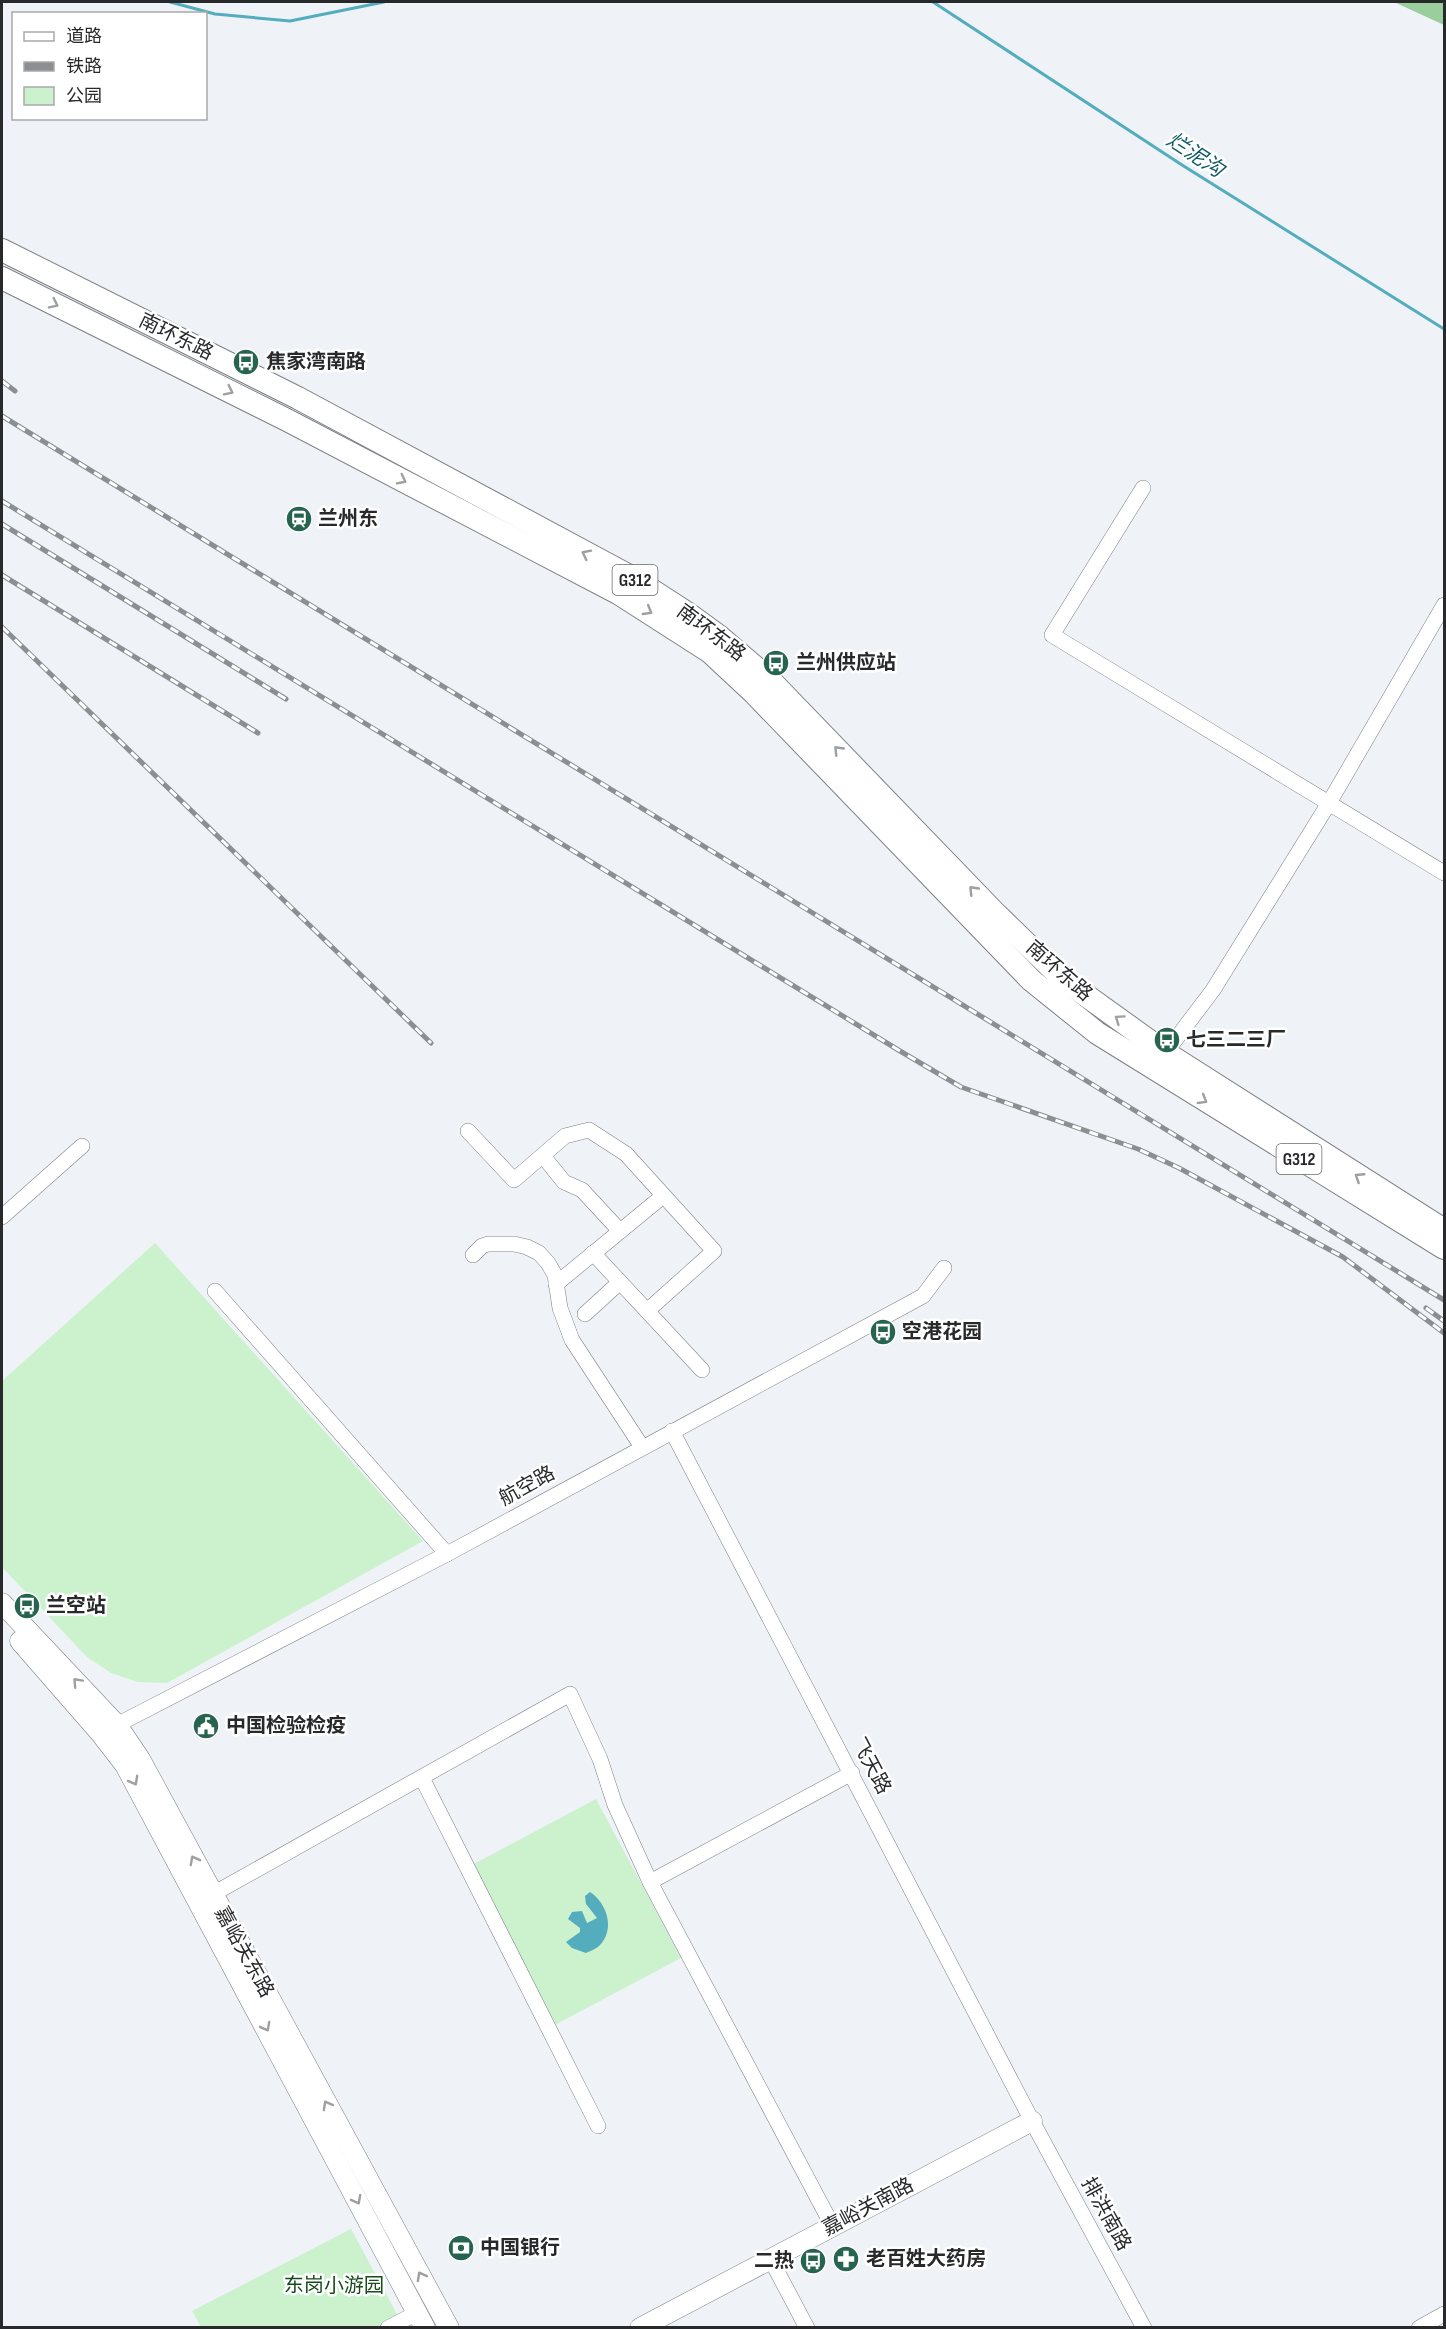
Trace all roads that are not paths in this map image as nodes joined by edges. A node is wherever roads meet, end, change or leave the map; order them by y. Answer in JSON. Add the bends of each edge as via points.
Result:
{"nodes":[{"id":1,"x":2,"y":250,"type":"edge"},
{"id":2,"x":2,"y":278,"type":"edge"},
{"id":3,"x":298,"y":398,"type":"junction"},
{"id":4,"x":287,"y":420,"type":"junction"},
{"id":5,"x":1143,"y":488,"type":"dead end"},
{"id":6,"x":1444,"y":605,"type":"edge"},
{"id":7,"x":1329,"y":803,"type":"junction"},
{"id":8,"x":1444,"y":873,"type":"edge"},
{"id":9,"x":1160,"y":1061,"type":"junction"},
{"id":10,"x":468,"y":1131,"type":"dead end"},
{"id":11,"x":82,"y":1146,"type":"dead end"},
{"id":12,"x":543,"y":1156,"type":"junction"},
{"id":13,"x":663,"y":1196,"type":"junction"},
{"id":14,"x":2,"y":1217,"type":"edge"},
{"id":15,"x":1444,"y":1230,"type":"edge"},
{"id":16,"x":620,"y":1232,"type":"junction"},
{"id":17,"x":1444,"y":1248,"type":"edge"},
{"id":18,"x":593,"y":1253,"type":"junction"},
{"id":19,"x":473,"y":1255,"type":"dead end"},
{"id":20,"x":944,"y":1268,"type":"dead end"},
{"id":21,"x":620,"y":1282,"type":"junction"},
{"id":22,"x":556,"y":1284,"type":"junction"},
{"id":23,"x":215,"y":1291,"type":"dead end"},
{"id":24,"x":647,"y":1311,"type":"junction"},
{"id":25,"x":585,"y":1314,"type":"dead end"},
{"id":26,"x":702,"y":1370,"type":"dead end"},
{"id":27,"x":672,"y":1431,"type":"junction"},
{"id":28,"x":642,"y":1447,"type":"junction"},
{"id":29,"x":447,"y":1554,"type":"junction"},
{"id":30,"x":2,"y":1603,"type":"edge"},
{"id":31,"x":2,"y":1622,"type":"edge"},
{"id":32,"x":109,"y":1729,"type":"junction"},
{"id":33,"x":852,"y":1773,"type":"junction"},
{"id":34,"x":422,"y":1778,"type":"junction"},
{"id":35,"x":650,"y":1882,"type":"junction"},
{"id":36,"x":213,"y":1894,"type":"junction"},
{"id":37,"x":1032,"y":2121,"type":"junction"},
{"id":38,"x":598,"y":2126,"type":"dead end"},
{"id":39,"x":832,"y":2225,"type":"junction"},
{"id":40,"x":770,"y":2258,"type":"junction"},
{"id":41,"x":1444,"y":2314,"type":"edge"},
{"id":42,"x":421,"y":2320,"type":"edge"},
{"id":43,"x":388,"y":2328,"type":"edge"},
{"id":44,"x":448,"y":2328,"type":"edge"},
{"id":45,"x":640,"y":2328,"type":"edge"},
{"id":46,"x":807,"y":2328,"type":"edge"},
{"id":47,"x":1144,"y":2328,"type":"edge"},
{"id":48,"x":1419,"y":2328,"type":"edge"}],
"edges":[{"from":1,"to":3,"type":"highway","name":"南环东路","number":"G312"},
{"from":2,"to":4,"type":"highway","name":"南环东路","number":"G312","one_way":true},
{"from":3,"to":4,"type":"highway"},
{"from":9,"to":3,"type":"highway","name":"南环东路","number":"G312","one_way":true,"via":[[1063,980],[769,679],[720,637],[633,578]]},
{"from":4,"to":9,"type":"highway","name":"南环东路","number":"G312","one_way":true,"via":[[608,587],[710,652],[1031,980],[1097,1034]]},
{"from":5,"to":7,"type":"street","via":[[1052,635]]},
{"from":6,"to":7,"type":"street"},
{"from":7,"to":8,"type":"street"},
{"from":7,"to":9,"type":"street","via":[[1213,990]]},
{"from":15,"to":9,"type":"highway","name":"南环东路","number":"G312","one_way":true},
{"from":9,"to":17,"type":"highway","name":"南环东路","number":"G312","one_way":true},
{"from":10,"to":12,"type":"street","via":[[514,1180]]},
{"from":11,"to":14,"type":"street"},
{"from":12,"to":13,"type":"street","via":[[565,1136],[589,1130],[626,1154]]},
{"from":12,"to":16,"type":"street","via":[[564,1182],[582,1190]]},
{"from":13,"to":16,"type":"street"},
{"from":13,"to":24,"type":"street","via":[[714,1251]]},
{"from":16,"to":18,"type":"street"},
{"from":18,"to":21,"type":"street"},
{"from":18,"to":22,"type":"street"},
{"from":19,"to":22,"type":"street","via":[[488,1244],[527,1247],[548,1263]]},
{"from":20,"to":27,"type":"street","name":"航空路","via":[[923,1296]]},
{"from":21,"to":24,"type":"street"},
{"from":21,"to":25,"type":"street"},
{"from":22,"to":28,"type":"street","via":[[572,1340]]},
{"from":23,"to":29,"type":"street"},
{"from":24,"to":26,"type":"street"},
{"from":27,"to":28,"type":"street","name":"航空路"},
{"from":27,"to":33,"type":"street","name":"飞天路"},
{"from":28,"to":29,"type":"street","name":"航空路"},
{"from":29,"to":32,"type":"street","name":"航空路"},
{"from":32,"to":30,"type":"main road","name":"嘉峪关东路","one_way":true},
{"from":31,"to":32,"type":"main road","name":"嘉峪关东路"},
{"from":36,"to":32,"type":"main road","name":"嘉峪关东路","one_way":true,"via":[[140,1758]]},
{"from":32,"to":42,"type":"main road","name":"嘉峪关东路","one_way":true},
{"from":33,"to":35,"type":"street"},
{"from":33,"to":37,"type":"street","name":"飞天路"},
{"from":34,"to":35,"type":"street","via":[[570,1694]]},
{"from":34,"to":36,"type":"street"},
{"from":34,"to":38,"type":"street"},
{"from":35,"to":39,"type":"street"},
{"from":44,"to":36,"type":"main road","name":"嘉峪关东路","one_way":true},
{"from":37,"to":39,"type":"main road","name":"嘉峪关南路"},
{"from":37,"to":47,"type":"street","name":"排洪南路"},
{"from":39,"to":40,"type":"main road","name":"嘉峪关南路"},
{"from":40,"to":45,"type":"main road","name":"嘉峪关南路"},
{"from":40,"to":46,"type":"street"},
{"from":41,"to":48,"type":"street"},
{"from":42,"to":43,"type":"street"}]}
